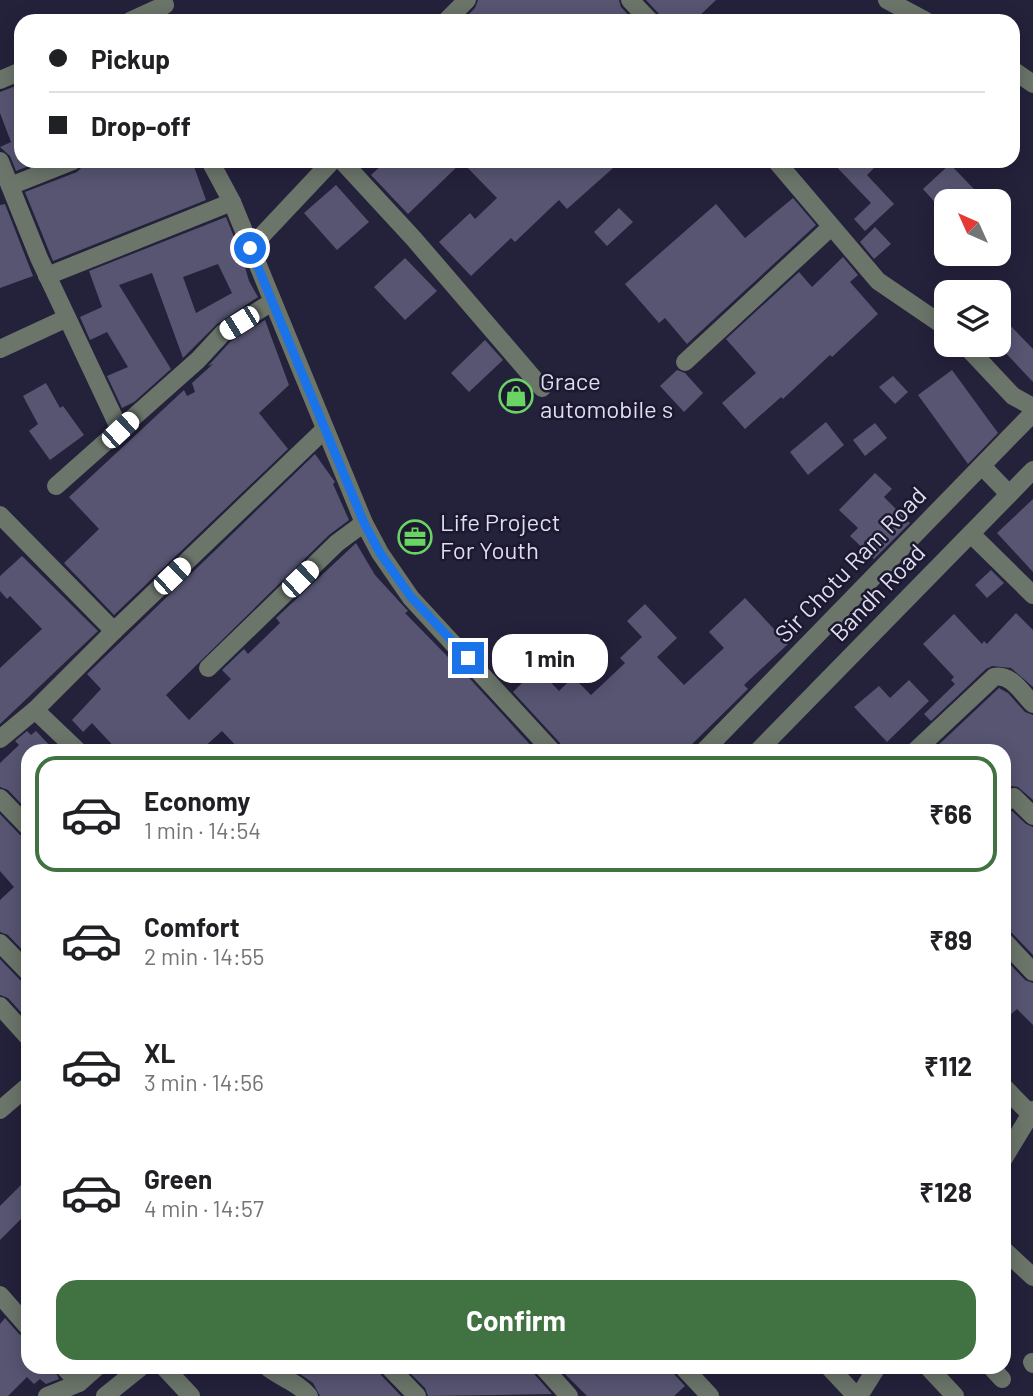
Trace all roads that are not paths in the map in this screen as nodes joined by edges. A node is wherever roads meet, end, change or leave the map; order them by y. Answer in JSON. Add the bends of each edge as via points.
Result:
{"nodes":[{"id":1,"x":467,"y":0,"type":"edge"},
{"id":2,"x":631,"y":0,"type":"edge"},
{"id":3,"x":887,"y":0,"type":"edge"},
{"id":4,"x":453,"y":14,"type":"edge"},
{"id":5,"x":644,"y":14,"type":"edge"},
{"id":6,"x":913,"y":14,"type":"edge"},
{"id":7,"x":0,"y":161,"type":"edge"},
{"id":8,"x":56,"y":168,"type":"edge"},
{"id":9,"x":214,"y":168,"type":"edge"},
{"id":10,"x":325,"y":168,"type":"edge"},
{"id":11,"x":348,"y":168,"type":"edge"},
{"id":12,"x":782,"y":168,"type":"edge"},
{"id":13,"x":10,"y":186,"type":"junction"},
{"id":14,"x":232,"y":202,"type":"junction"},
{"id":15,"x":831,"y":227,"type":"junction"},
{"id":16,"x":250,"y":248,"type":"junction"},
{"id":17,"x":47,"y":276,"type":"junction"},
{"id":18,"x":272,"y":302,"type":"junction"},
{"id":19,"x":67,"y":318,"type":"junction"},
{"id":20,"x":934,"y":319,"type":"edge"},
{"id":21,"x":0,"y":349,"type":"edge"},
{"id":22,"x":976,"y":357,"type":"edge"},
{"id":23,"x":685,"y":362,"type":"dead end"},
{"id":24,"x":542,"y":388,"type":"dead end"},
{"id":25,"x":1033,"y":407,"type":"edge"},
{"id":26,"x":1033,"y":413,"type":"edge"},
{"id":27,"x":325,"y":429,"type":"junction"},
{"id":28,"x":120,"y":430,"type":"junction"},
{"id":29,"x":982,"y":466,"type":"junction"},
{"id":30,"x":1033,"y":470,"type":"edge"},
{"id":31,"x":56,"y":486,"type":"dead end"},
{"id":32,"x":1010,"y":494,"type":"junction"},
{"id":33,"x":0,"y":515,"type":"edge"},
{"id":34,"x":364,"y":523,"type":"junction"},
{"id":35,"x":971,"y":534,"type":"junction"},
{"id":36,"x":1033,"y":595,"type":"edge"},
{"id":37,"x":114,"y":631,"type":"junction"},
{"id":38,"x":208,"y":668,"type":"dead end"},
{"id":39,"x":1033,"y":704,"type":"edge"},
{"id":40,"x":35,"y":710,"type":"junction"},
{"id":41,"x":1,"y":738,"type":"edge"},
{"id":42,"x":71,"y":744,"type":"edge"},
{"id":43,"x":546,"y":744,"type":"edge"},
{"id":44,"x":711,"y":744,"type":"edge"},
{"id":45,"x":765,"y":744,"type":"edge"},
{"id":46,"x":922,"y":744,"type":"edge"},
{"id":47,"x":0,"y":798,"type":"edge"},
{"id":48,"x":1011,"y":799,"type":"edge"},
{"id":49,"x":1033,"y":816,"type":"edge"},
{"id":50,"x":21,"y":820,"type":"edge"},
{"id":51,"x":0,"y":943,"type":"edge"},
{"id":52,"x":1011,"y":948,"type":"edge"},
{"id":53,"x":21,"y":965,"type":"edge"},
{"id":54,"x":1033,"y":972,"type":"edge"},
{"id":55,"x":0,"y":1006,"type":"edge"},
{"id":56,"x":21,"y":1029,"type":"edge"},
{"id":57,"x":21,"y":1092,"type":"edge"},
{"id":58,"x":1011,"y":1094,"type":"edge"},
{"id":59,"x":0,"y":1110,"type":"edge"},
{"id":60,"x":1032,"y":1113,"type":"edge"},
{"id":61,"x":1011,"y":1147,"type":"edge"},
{"id":62,"x":1011,"y":1257,"type":"edge"},
{"id":63,"x":1033,"y":1277,"type":"edge"},
{"id":64,"x":0,"y":1296,"type":"edge"},
{"id":65,"x":21,"y":1319,"type":"edge"},
{"id":66,"x":71,"y":1374,"type":"edge"},
{"id":67,"x":89,"y":1374,"type":"edge"},
{"id":68,"x":132,"y":1374,"type":"edge"},
{"id":69,"x":171,"y":1374,"type":"edge"},
{"id":70,"x":275,"y":1374,"type":"edge"},
{"id":71,"x":396,"y":1374,"type":"edge"},
{"id":72,"x":549,"y":1374,"type":"edge"},
{"id":73,"x":690,"y":1374,"type":"edge"},
{"id":74,"x":836,"y":1374,"type":"edge"},
{"id":75,"x":872,"y":1374,"type":"edge"},
{"id":76,"x":935,"y":1374,"type":"edge"},
{"id":77,"x":79,"y":1383,"type":"junction"},
{"id":78,"x":47,"y":1396,"type":"edge"},
{"id":79,"x":105,"y":1396,"type":"edge"},
{"id":80,"x":191,"y":1396,"type":"edge"},
{"id":81,"x":309,"y":1396,"type":"edge"},
{"id":82,"x":417,"y":1396,"type":"edge"},
{"id":83,"x":569,"y":1396,"type":"edge"},
{"id":84,"x":710,"y":1396,"type":"edge"},
{"id":85,"x":858,"y":1396,"type":"edge"},
{"id":86,"x":955,"y":1396,"type":"edge"}],
"edges":[{"from":1,"to":4,"type":"street"},
{"from":2,"to":5,"type":"street"},
{"from":3,"to":6,"type":"street"},
{"from":7,"to":13,"type":"street"},
{"from":8,"to":13,"type":"street"},
{"from":9,"to":14,"type":"street"},
{"from":10,"to":16,"type":"street"},
{"from":11,"to":24,"type":"street"},
{"from":12,"to":15,"type":"street"},
{"from":13,"to":17,"type":"street"},
{"from":14,"to":16,"type":"street"},
{"from":14,"to":17,"type":"street"},
{"from":15,"to":20,"type":"street","via":[[878,281]]},
{"from":15,"to":23,"type":"street"},
{"from":16,"to":18,"type":"street"},
{"from":17,"to":19,"type":"street"},
{"from":18,"to":27,"type":"street"},
{"from":18,"to":28,"type":"street","via":[[223,333]]},
{"from":19,"to":21,"type":"street"},
{"from":19,"to":28,"type":"street"},
{"from":22,"to":25,"type":"street","via":[[1013,396]]},
{"from":26,"to":29,"type":"street","name":"Sir Chotu Ram Road"},
{"from":27,"to":34,"type":"street"},
{"from":27,"to":37,"type":"street"},
{"from":28,"to":31,"type":"street"},
{"from":29,"to":32,"type":"street"},
{"from":29,"to":44,"type":"street","name":"Sir Chotu Ram Road"},
{"from":30,"to":32,"type":"street","name":"Bandh Road"},
{"from":32,"to":35,"type":"street","name":"Bandh Road"},
{"from":33,"to":37,"type":"street"},
{"from":34,"to":38,"type":"street","via":[[337,542]]},
{"from":34,"to":43,"type":"street","via":[[411,597]]},
{"from":35,"to":36,"type":"street"},
{"from":35,"to":45,"type":"street","name":"Bandh Road"},
{"from":37,"to":40,"type":"street"},
{"from":39,"to":46,"type":"street","via":[[1010,679],[994,677]]},
{"from":40,"to":41,"type":"street"},
{"from":40,"to":42,"type":"street"},
{"from":47,"to":50,"type":"street"},
{"from":48,"to":49,"type":"street"},
{"from":51,"to":53,"type":"street"},
{"from":52,"to":54,"type":"street"},
{"from":55,"to":56,"type":"street"},
{"from":57,"to":59,"type":"street"},
{"from":58,"to":60,"type":"street"},
{"from":60,"to":61,"type":"street"},
{"from":62,"to":63,"type":"street"},
{"from":64,"to":65,"type":"street"},
{"from":66,"to":77,"type":"street"},
{"from":67,"to":77,"type":"street"},
{"from":68,"to":79,"type":"street"},
{"from":69,"to":80,"type":"street"},
{"from":70,"to":81,"type":"street"},
{"from":71,"to":82,"type":"street"},
{"from":72,"to":83,"type":"street"},
{"from":73,"to":84,"type":"street"},
{"from":74,"to":85,"type":"street"},
{"from":75,"to":85,"type":"street"},
{"from":76,"to":86,"type":"street"},
{"from":77,"to":78,"type":"street"}]}
